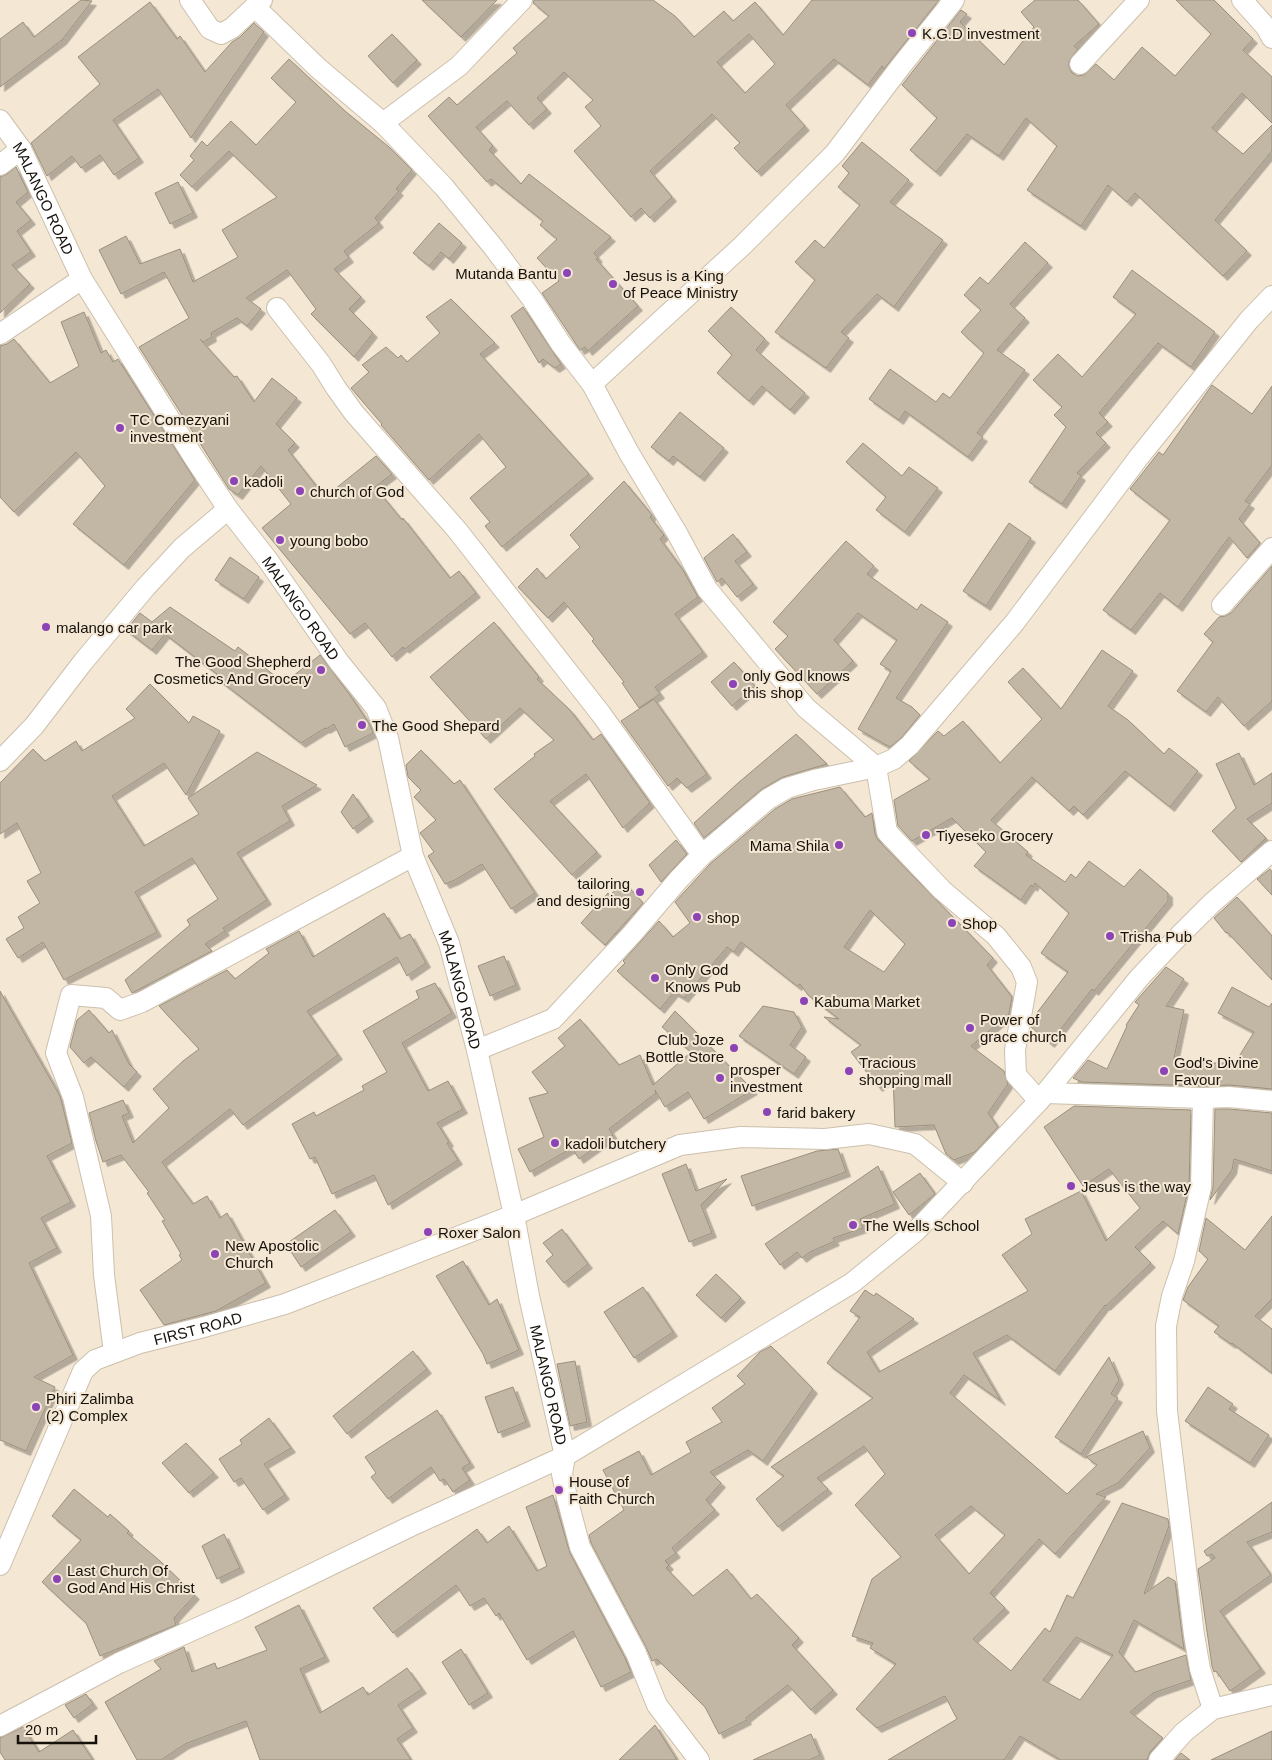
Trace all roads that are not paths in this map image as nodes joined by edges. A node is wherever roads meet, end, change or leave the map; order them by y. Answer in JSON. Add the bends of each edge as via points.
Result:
{"nodes":[{"id":1,"x":190,"y":0,"type":"edge"},
{"id":2,"x":522,"y":0,"type":"edge"},
{"id":3,"x":954,"y":0,"type":"edge"},
{"id":4,"x":1139,"y":0,"type":"edge"},
{"id":5,"x":1242,"y":0,"type":"edge"},
{"id":6,"x":258,"y":3,"type":"edge"},
{"id":7,"x":1272,"y":38,"type":"edge"},
{"id":8,"x":1080,"y":64,"type":"dead end"},
{"id":9,"x":0,"y":120,"type":"edge"},
{"id":10,"x":383,"y":123,"type":"junction"},
{"id":11,"x":22,"y":150,"type":"junction"},
{"id":12,"x":0,"y":165,"type":"edge"},
{"id":13,"x":82,"y":279,"type":"junction"},
{"id":14,"x":1272,"y":296,"type":"edge"},
{"id":15,"x":277,"y":308,"type":"dead end"},
{"id":16,"x":0,"y":334,"type":"edge"},
{"id":17,"x":592,"y":384,"type":"junction"},
{"id":18,"x":228,"y":509,"type":"junction"},
{"id":19,"x":1272,"y":548,"type":"edge"},
{"id":20,"x":1222,"y":605,"type":"dead end"},
{"id":21,"x":0,"y":761,"type":"edge"},
{"id":22,"x":876,"y":767,"type":"junction"},
{"id":23,"x":1272,"y":851,"type":"edge"},
{"id":24,"x":702,"y":855,"type":"junction"},
{"id":25,"x":413,"y":856,"type":"junction"},
{"id":26,"x":477,"y":1050,"type":"junction"},
{"id":27,"x":1042,"y":1097,"type":"junction"},
{"id":28,"x":1203,"y":1098,"type":"junction"},
{"id":29,"x":1272,"y":1101,"type":"edge"},
{"id":30,"x":962,"y":1183,"type":"junction"},
{"id":31,"x":514,"y":1215,"type":"junction"},
{"id":32,"x":114,"y":1352,"type":"junction"},
{"id":33,"x":564,"y":1456,"type":"junction"},
{"id":34,"x":0,"y":1565,"type":"edge"},
{"id":35,"x":1272,"y":1695,"type":"edge"},
{"id":36,"x":1213,"y":1710,"type":"junction"},
{"id":37,"x":0,"y":1726,"type":"edge"},
{"id":38,"x":699,"y":1760,"type":"edge"},
{"id":39,"x":1159,"y":1760,"type":"edge"}],
"edges":[{"from":1,"to":6,"type":"street","via":[[210,29],[221,34]]},
{"from":2,"to":10,"type":"street","via":[[459,66]]},
{"from":3,"to":17,"type":"street","via":[[835,154],[742,246]]},
{"from":4,"to":8,"type":"street"},
{"from":5,"to":7,"type":"street"},
{"from":6,"to":10,"type":"street","via":[[278,31]]},
{"from":9,"to":11,"type":"street","name":"MALANGO ROAD"},
{"from":10,"to":17,"type":"street","via":[[444,187],[494,248]]},
{"from":11,"to":12,"type":"street"},
{"from":11,"to":13,"type":"street","name":"MALANGO ROAD"},
{"from":13,"to":16,"type":"street"},
{"from":13,"to":18,"type":"street","name":"MALANGO ROAD"},
{"from":14,"to":22,"type":"street","via":[[1139,457],[1015,622],[910,745],[894,759]]},
{"from":15,"to":24,"type":"street","via":[[354,413],[457,530],[601,714]]},
{"from":17,"to":22,"type":"street","via":[[707,589],[806,708]]},
{"from":18,"to":21,"type":"street","via":[[182,548],[145,588],[34,726]]},
{"from":18,"to":25,"type":"street","name":"MALANGO ROAD","via":[[376,708],[388,738]]},
{"from":19,"to":20,"type":"street"},
{"from":22,"to":24,"type":"street","via":[[787,788],[768,799]]},
{"from":22,"to":27,"type":"street","via":[[888,832],[942,890],[996,936],[1021,967],[1027,982],[1015,1050],[1016,1075]]},
{"from":23,"to":27,"type":"street","via":[[1212,903],[1139,978]]},
{"from":24,"to":26,"type":"street","via":[[553,1019]]},
{"from":25,"to":26,"type":"street","name":"MALANGO ROAD","via":[[449,943]]},
{"from":25,"to":32,"type":"street","via":[[142,1002],[120,1010],[106,998],[71,994],[56,1053],[73,1097],[101,1216],[104,1276]]},
{"from":26,"to":31,"type":"street","name":"MALANGO ROAD"},
{"from":27,"to":28,"type":"street"},
{"from":27,"to":30,"type":"street"},
{"from":28,"to":29,"type":"street"},
{"from":28,"to":36,"type":"street","via":[[1201,1187],[1166,1326],[1167,1411],[1194,1635],[1200,1669]]},
{"from":30,"to":31,"type":"street","name":"FIRST ROAD","via":[[916,1144],[869,1134],[825,1139],[741,1137],[680,1145]]},
{"from":30,"to":33,"type":"street","via":[[910,1236],[852,1284]]},
{"from":31,"to":32,"type":"street","name":"FIRST ROAD","via":[[286,1304]]},
{"from":31,"to":33,"type":"street","name":"MALANGO ROAD"},
{"from":32,"to":34,"type":"street","name":"FIRST ROAD","via":[[95,1360],[82,1371]]},
{"from":33,"to":37,"type":"street","via":[[119,1663]]},
{"from":33,"to":38,"type":"street","name":"MALANGO ROAD","via":[[562,1474],[580,1547],[636,1653],[657,1705]]},
{"from":35,"to":36,"type":"street"},
{"from":36,"to":39,"type":"street","via":[[1184,1732]]}]}
